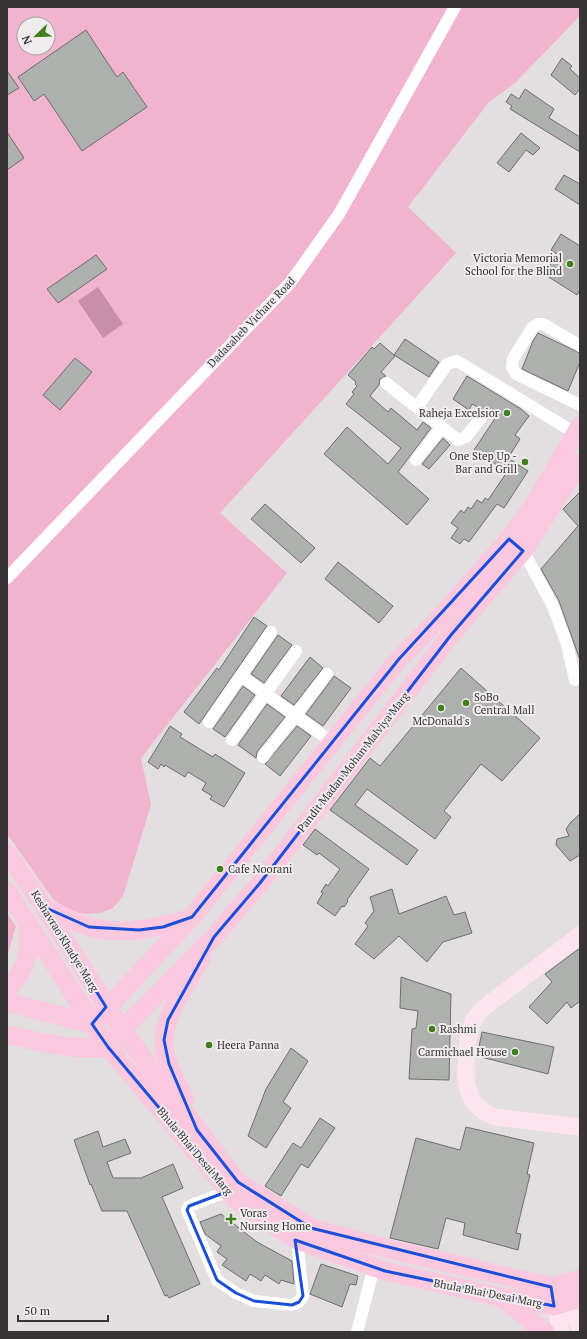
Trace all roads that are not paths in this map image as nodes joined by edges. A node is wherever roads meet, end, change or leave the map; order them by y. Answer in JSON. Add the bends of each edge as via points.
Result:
{"nodes":[{"id":1,"x":455,"y":7,"type":"edge"},
{"id":2,"x":580,"y":346,"type":"edge"},
{"id":3,"x":386,"y":383,"type":"dead end"},
{"id":4,"x":580,"y":405,"type":"edge"},
{"id":5,"x":417,"y":407,"type":"junction"},
{"id":6,"x":480,"y":419,"type":"dead end"},
{"id":7,"x":442,"y":427,"type":"junction"},
{"id":8,"x":579,"y":432,"type":"edge"},
{"id":9,"x":416,"y":460,"type":"dead end"},
{"id":10,"x":580,"y":463,"type":"edge"},
{"id":11,"x":508,"y":539,"type":"junction"},
{"id":12,"x":523,"y":551,"type":"junction"},
{"id":13,"x":7,"y":578,"type":"edge"},
{"id":14,"x":436,"y":622,"type":"junction"},
{"id":15,"x":271,"y":632,"type":"dead end"},
{"id":16,"x":451,"y":635,"type":"junction"},
{"id":17,"x":296,"y":651,"type":"dead end"},
{"id":18,"x":327,"y":674,"type":"dead end"},
{"id":19,"x":241,"y":676,"type":"junction"},
{"id":20,"x":574,"y":680,"type":"dead end"},
{"id":21,"x":266,"y":694,"type":"junction"},
{"id":22,"x":296,"y":716,"type":"junction"},
{"id":23,"x":210,"y":722,"type":"dead end"},
{"id":24,"x":232,"y":740,"type":"dead end"},
{"id":25,"x":332,"y":742,"type":"junction"},
{"id":26,"x":263,"y":757,"type":"dead end"},
{"id":27,"x":308,"y":772,"type":"junction"},
{"id":28,"x":331,"y":791,"type":"junction"},
{"id":29,"x":7,"y":853,"type":"edge"},
{"id":30,"x":7,"y":891,"type":"edge"},
{"id":31,"x":44,"y":907,"type":"junction"},
{"id":32,"x":192,"y":917,"type":"junction"},
{"id":33,"x":27,"y":920,"type":"junction"},
{"id":34,"x":580,"y":935,"type":"edge"},
{"id":35,"x":214,"y":937,"type":"junction"},
{"id":36,"x":7,"y":991,"type":"edge"},
{"id":37,"x":7,"y":1002,"type":"edge"},
{"id":38,"x":106,"y":1007,"type":"junction"},
{"id":39,"x":92,"y":1024,"type":"junction"},
{"id":40,"x":122,"y":1030,"type":"junction"},
{"id":41,"x":7,"y":1035,"type":"edge"},
{"id":42,"x":108,"y":1048,"type":"junction"},
{"id":43,"x":580,"y":1127,"type":"edge"},
{"id":44,"x":197,"y":1130,"type":"junction"},
{"id":45,"x":229,"y":1191,"type":"junction"},
{"id":46,"x":297,"y":1240,"type":"junction"},
{"id":47,"x":374,"y":1267,"type":"junction"},
{"id":48,"x":565,"y":1283,"type":"edge"},
{"id":49,"x":501,"y":1297,"type":"junction"},
{"id":50,"x":568,"y":1302,"type":"edge"},
{"id":51,"x":580,"y":1328,"type":"edge"},
{"id":52,"x":357,"y":1332,"type":"edge"},
{"id":53,"x":546,"y":1332,"type":"edge"},
{"id":54,"x":561,"y":1332,"type":"edge"}],
"edges":[{"from":1,"to":13,"type":"street","name":"Dadasaheb Vichare Road","via":[[340,214],[290,283]]},
{"from":2,"to":4,"type":"street","via":[[543,324],[538,324],[528,334],[513,359],[512,367],[516,374]]},
{"from":3,"to":5,"type":"street"},
{"from":5,"to":7,"type":"street"},
{"from":5,"to":8,"type":"street","via":[[447,364],[457,361]]},
{"from":6,"to":7,"type":"street","via":[[466,437],[460,440]]},
{"from":7,"to":9,"type":"street"},
{"from":8,"to":11,"type":"main road","via":[[533,506]]},
{"from":10,"to":12,"type":"main road","name":"Pandit Madan Mohan Malviya Marg"},
{"from":11,"to":12,"type":"street"},
{"from":11,"to":14,"type":"main road"},
{"from":12,"to":16,"type":"main road","name":"Pandit Madan Mohan Malviya Marg"},
{"from":12,"to":20,"type":"street","via":[[552,604],[567,644]]},
{"from":14,"to":16,"type":"street"},
{"from":14,"to":25,"type":"main road","via":[[399,659]]},
{"from":15,"to":19,"type":"street"},
{"from":16,"to":28,"type":"main road","name":"Pandit Madan Mohan Malviya Marg"},
{"from":17,"to":21,"type":"street"},
{"from":18,"to":22,"type":"street"},
{"from":19,"to":21,"type":"street"},
{"from":19,"to":23,"type":"street"},
{"from":21,"to":22,"type":"street"},
{"from":21,"to":24,"type":"street"},
{"from":22,"to":25,"type":"street"},
{"from":22,"to":26,"type":"street"},
{"from":25,"to":27,"type":"main road"},
{"from":27,"to":28,"type":"main road"},
{"from":27,"to":32,"type":"main road"},
{"from":28,"to":35,"type":"main road","name":"Pandit Madan Mohan Malviya Marg","via":[[260,883]]},
{"from":29,"to":31,"type":"main road","name":"Keshavrao Khadye Marg"},
{"from":30,"to":33,"type":"main road","name":"Keshavrao Khadye Marg"},
{"from":31,"to":32,"type":"main road","via":[[90,927],[116,930],[163,927]]},
{"from":31,"to":38,"type":"main road","name":"Keshavrao Khadye Marg"},
{"from":32,"to":38,"type":"main road"},
{"from":33,"to":36,"type":"main road","via":[[30,943],[27,961],[19,977]]},
{"from":33,"to":39,"type":"main road","name":"Keshavrao Khadye Marg"},
{"from":34,"to":43,"type":"street","via":[[482,1009],[473,1021],[466,1063],[468,1090],[476,1105],[488,1114]]},
{"from":35,"to":40,"type":"main road","name":"Pandit Madan Mohan Malviya Marg"},
{"from":35,"to":44,"type":"main road","via":[[168,1020],[164,1040],[169,1064]]},
{"from":37,"to":39,"type":"main road"},
{"from":38,"to":39,"type":"main road"},
{"from":38,"to":40,"type":"main road","name":"Keshavrao Khadye Marg"},
{"from":39,"to":42,"type":"main road","name":"Bhula Bhai Desai Marg"},
{"from":40,"to":42,"type":"main road","name":"Pandit Madan Mohan Malviya Marg"},
{"from":40,"to":44,"type":"main road","name":"Bhula Bhai Desai Marg"},
{"from":41,"to":42,"type":"main road","via":[[94,1050]]},
{"from":42,"to":45,"type":"main road","name":"Bhula Bhai Desai Marg"},
{"from":44,"to":48,"type":"main road","name":"Bhula Bhai Desai Marg","via":[[238,1182],[311,1228],[377,1246]]},
{"from":45,"to":46,"type":"main road","name":"Bhula Bhai Desai Marg","via":[[236,1200]]},
{"from":45,"to":46,"type":"street","via":[[189,1206],[187,1210],[217,1280],[254,1301],[292,1305],[299,1302],[303,1296]]},
{"from":46,"to":47,"type":"main road","name":"Bhula Bhai Desai Marg"},
{"from":47,"to":49,"type":"main road","name":"Bhula Bhai Desai Marg"},
{"from":47,"to":52,"type":"street"},
{"from":48,"to":50,"type":"street"},
{"from":49,"to":50,"type":"main road","name":"Bhula Bhai Desai Marg"},
{"from":49,"to":53,"type":"main road"},
{"from":50,"to":51,"type":"street"},
{"from":50,"to":54,"type":"street"}]}
